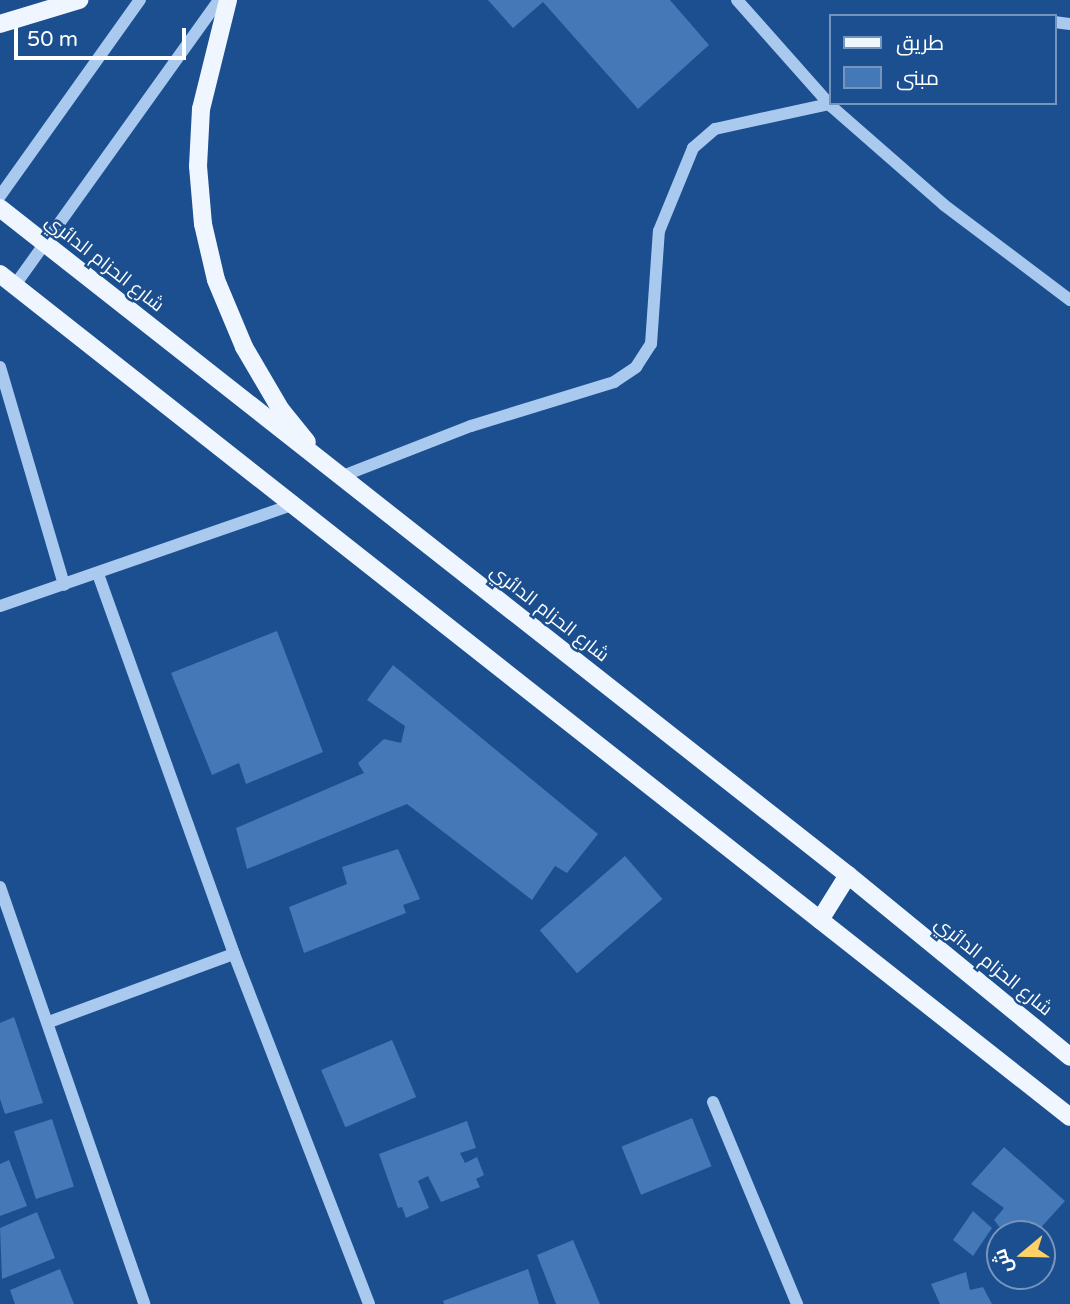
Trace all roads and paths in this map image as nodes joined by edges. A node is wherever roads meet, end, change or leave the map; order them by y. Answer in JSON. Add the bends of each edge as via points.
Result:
{"nodes":[{"id":1,"x":79,"y":0,"type":"edge"},
{"id":2,"x":140,"y":0,"type":"edge"},
{"id":3,"x":219,"y":0,"type":"edge"},
{"id":4,"x":228,"y":0,"type":"edge"},
{"id":5,"x":737,"y":0,"type":"edge"},
{"id":6,"x":0,"y":24,"type":"edge"},
{"id":7,"x":828,"y":101,"type":"edge"},
{"id":8,"x":832,"y":105,"type":"edge"},
{"id":9,"x":0,"y":196,"type":"edge"},
{"id":10,"x":0,"y":208,"type":"edge"},
{"id":11,"x":45,"y":244,"type":"junction"},
{"id":12,"x":0,"y":274,"type":"edge"},
{"id":13,"x":15,"y":285,"type":"junction"},
{"id":14,"x":1070,"y":300,"type":"edge"},
{"id":15,"x":0,"y":367,"type":"edge"},
{"id":16,"x":333,"y":472,"type":"junction"},
{"id":17,"x":295,"y":504,"type":"junction"},
{"id":18,"x":97,"y":574,"type":"junction"},
{"id":19,"x":64,"y":585,"type":"junction"},
{"id":20,"x":0,"y":606,"type":"edge"},
{"id":21,"x":848,"y":875,"type":"junction"},
{"id":22,"x":0,"y":887,"type":"edge"},
{"id":23,"x":820,"y":920,"type":"junction"},
{"id":24,"x":234,"y":954,"type":"junction"},
{"id":25,"x":49,"y":1022,"type":"junction"},
{"id":26,"x":1070,"y":1057,"type":"edge"},
{"id":27,"x":713,"y":1102,"type":"dead end"},
{"id":28,"x":1070,"y":1117,"type":"edge"},
{"id":29,"x":144,"y":1304,"type":"edge"},
{"id":30,"x":369,"y":1304,"type":"edge"},
{"id":31,"x":797,"y":1304,"type":"edge"}],
"edges":[{"from":1,"to":6,"type":"main road"},
{"from":2,"to":9,"type":"street"},
{"from":3,"to":11,"type":"street"},
{"from":4,"to":16,"type":"main road","via":[[201,109],[198,166],[203,224],[216,280],[244,347],[281,410]]},
{"from":5,"to":7,"type":"street"},
{"from":8,"to":14,"type":"street","via":[[944,205]]},
{"from":8,"to":16,"type":"street","via":[[715,129],[693,149],[659,231],[651,344],[636,367],[614,382]]},
{"from":10,"to":11,"type":"main road","name":"شارع الحزام الدائري"},
{"from":11,"to":13,"type":"street"},
{"from":11,"to":16,"type":"main road","name":"شارع الحزام الدائري"},
{"from":12,"to":13,"type":"main road"},
{"from":13,"to":17,"type":"main road"},
{"from":15,"to":19,"type":"street"},
{"from":16,"to":21,"type":"main road","name":"شارع الحزام الدائري"},
{"from":17,"to":18,"type":"street"},
{"from":17,"to":23,"type":"main road"},
{"from":18,"to":19,"type":"street"},
{"from":18,"to":24,"type":"street"},
{"from":19,"to":20,"type":"street"},
{"from":21,"to":23,"type":"main road"},
{"from":21,"to":26,"type":"main road","name":"شارع الحزام الدائري"},
{"from":22,"to":25,"type":"street"},
{"from":23,"to":28,"type":"main road"},
{"from":24,"to":25,"type":"street"},
{"from":24,"to":30,"type":"street"},
{"from":25,"to":29,"type":"street"},
{"from":27,"to":31,"type":"street"}]}
